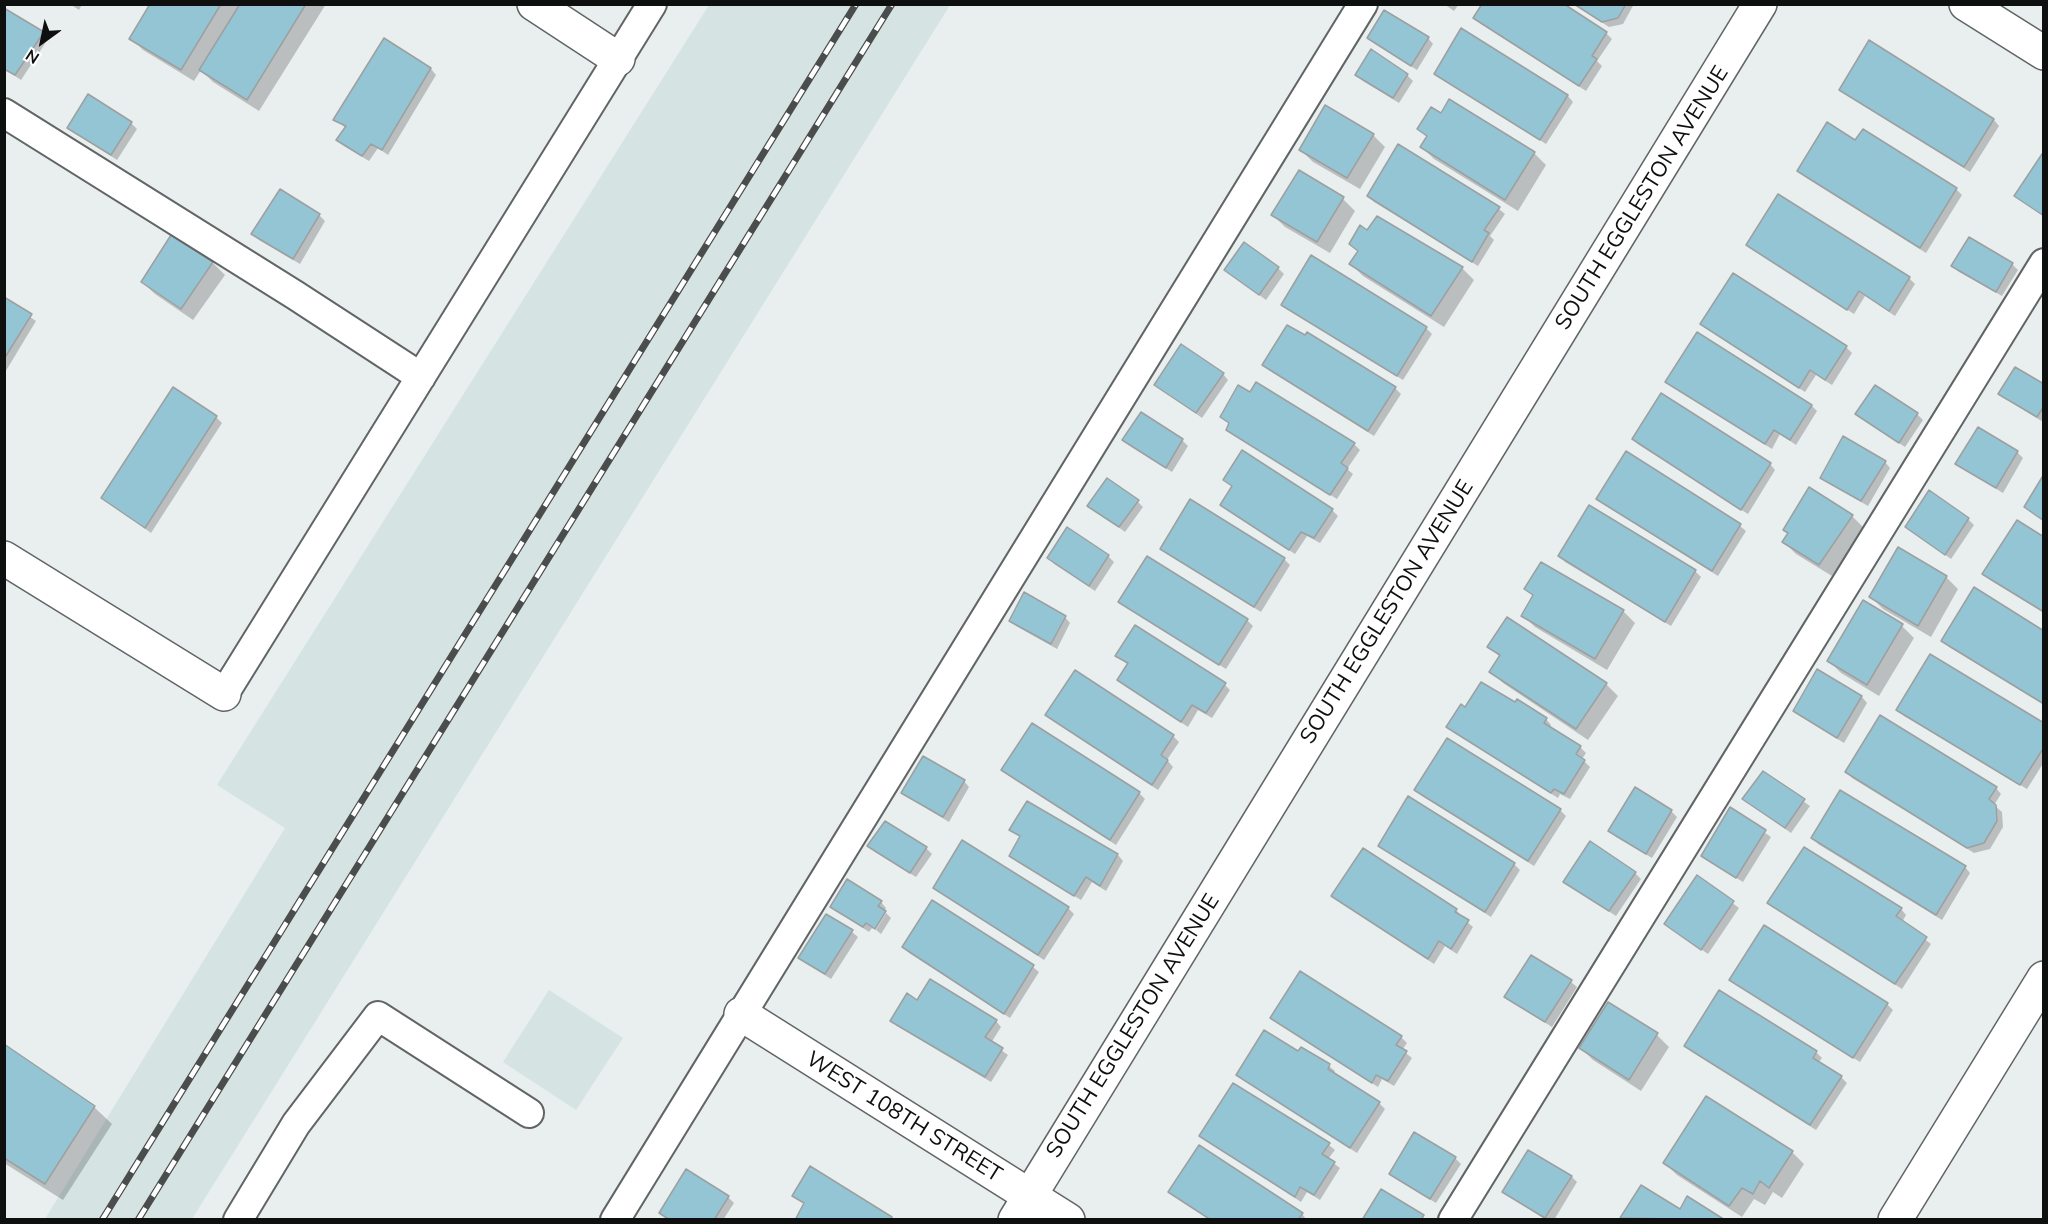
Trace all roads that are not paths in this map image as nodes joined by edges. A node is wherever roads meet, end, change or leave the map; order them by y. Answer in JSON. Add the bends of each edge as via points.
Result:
{"nodes":[{"id":1,"x":534,"y":4,"type":"edge"},
{"id":2,"x":652,"y":4,"type":"edge"},
{"id":3,"x":1363,"y":4,"type":"edge"},
{"id":4,"x":1760,"y":4,"type":"edge"},
{"id":5,"x":1966,"y":4,"type":"edge"},
{"id":6,"x":2043,"y":53,"type":"edge"},
{"id":7,"x":618,"y":59,"type":"junction"},
{"id":8,"x":4,"y":113,"type":"edge"},
{"id":9,"x":2043,"y":263,"type":"edge"},
{"id":10,"x":421,"y":377,"type":"junction"},
{"id":11,"x":4,"y":558,"type":"edge"},
{"id":12,"x":224,"y":694,"type":"joint"},
{"id":13,"x":2043,"y":978,"type":"edge"},
{"id":14,"x":741,"y":1014,"type":"junction"},
{"id":15,"x":529,"y":1113,"type":"dead end"},
{"id":16,"x":1022,"y":1207,"type":"edge"},
{"id":17,"x":238,"y":1220,"type":"edge"},
{"id":18,"x":615,"y":1220,"type":"edge"},
{"id":19,"x":1068,"y":1220,"type":"edge"},
{"id":20,"x":1453,"y":1220,"type":"edge"},
{"id":21,"x":1895,"y":1220,"type":"edge"}],
"edges":[{"from":1,"to":7,"type":"street"},
{"from":2,"to":7,"type":"lane"},
{"from":3,"to":14,"type":"lane"},
{"from":4,"to":16,"type":"street","name":"SOUTH EGGLESTON AVENUE"},
{"from":5,"to":6,"type":"street"},
{"from":7,"to":10,"type":"lane"},
{"from":8,"to":10,"type":"lane"},
{"from":9,"to":20,"type":"lane"},
{"from":10,"to":12,"type":"lane"},
{"from":11,"to":12,"type":"street"},
{"from":13,"to":21,"type":"street"},
{"from":14,"to":16,"type":"street","name":"WEST 108TH STREET"},
{"from":14,"to":18,"type":"lane"},
{"from":15,"to":17,"type":"lane","via":[[378,1016],[296,1124]]},
{"from":16,"to":19,"type":"street","name":"WEST 108TH STREET"}]}
